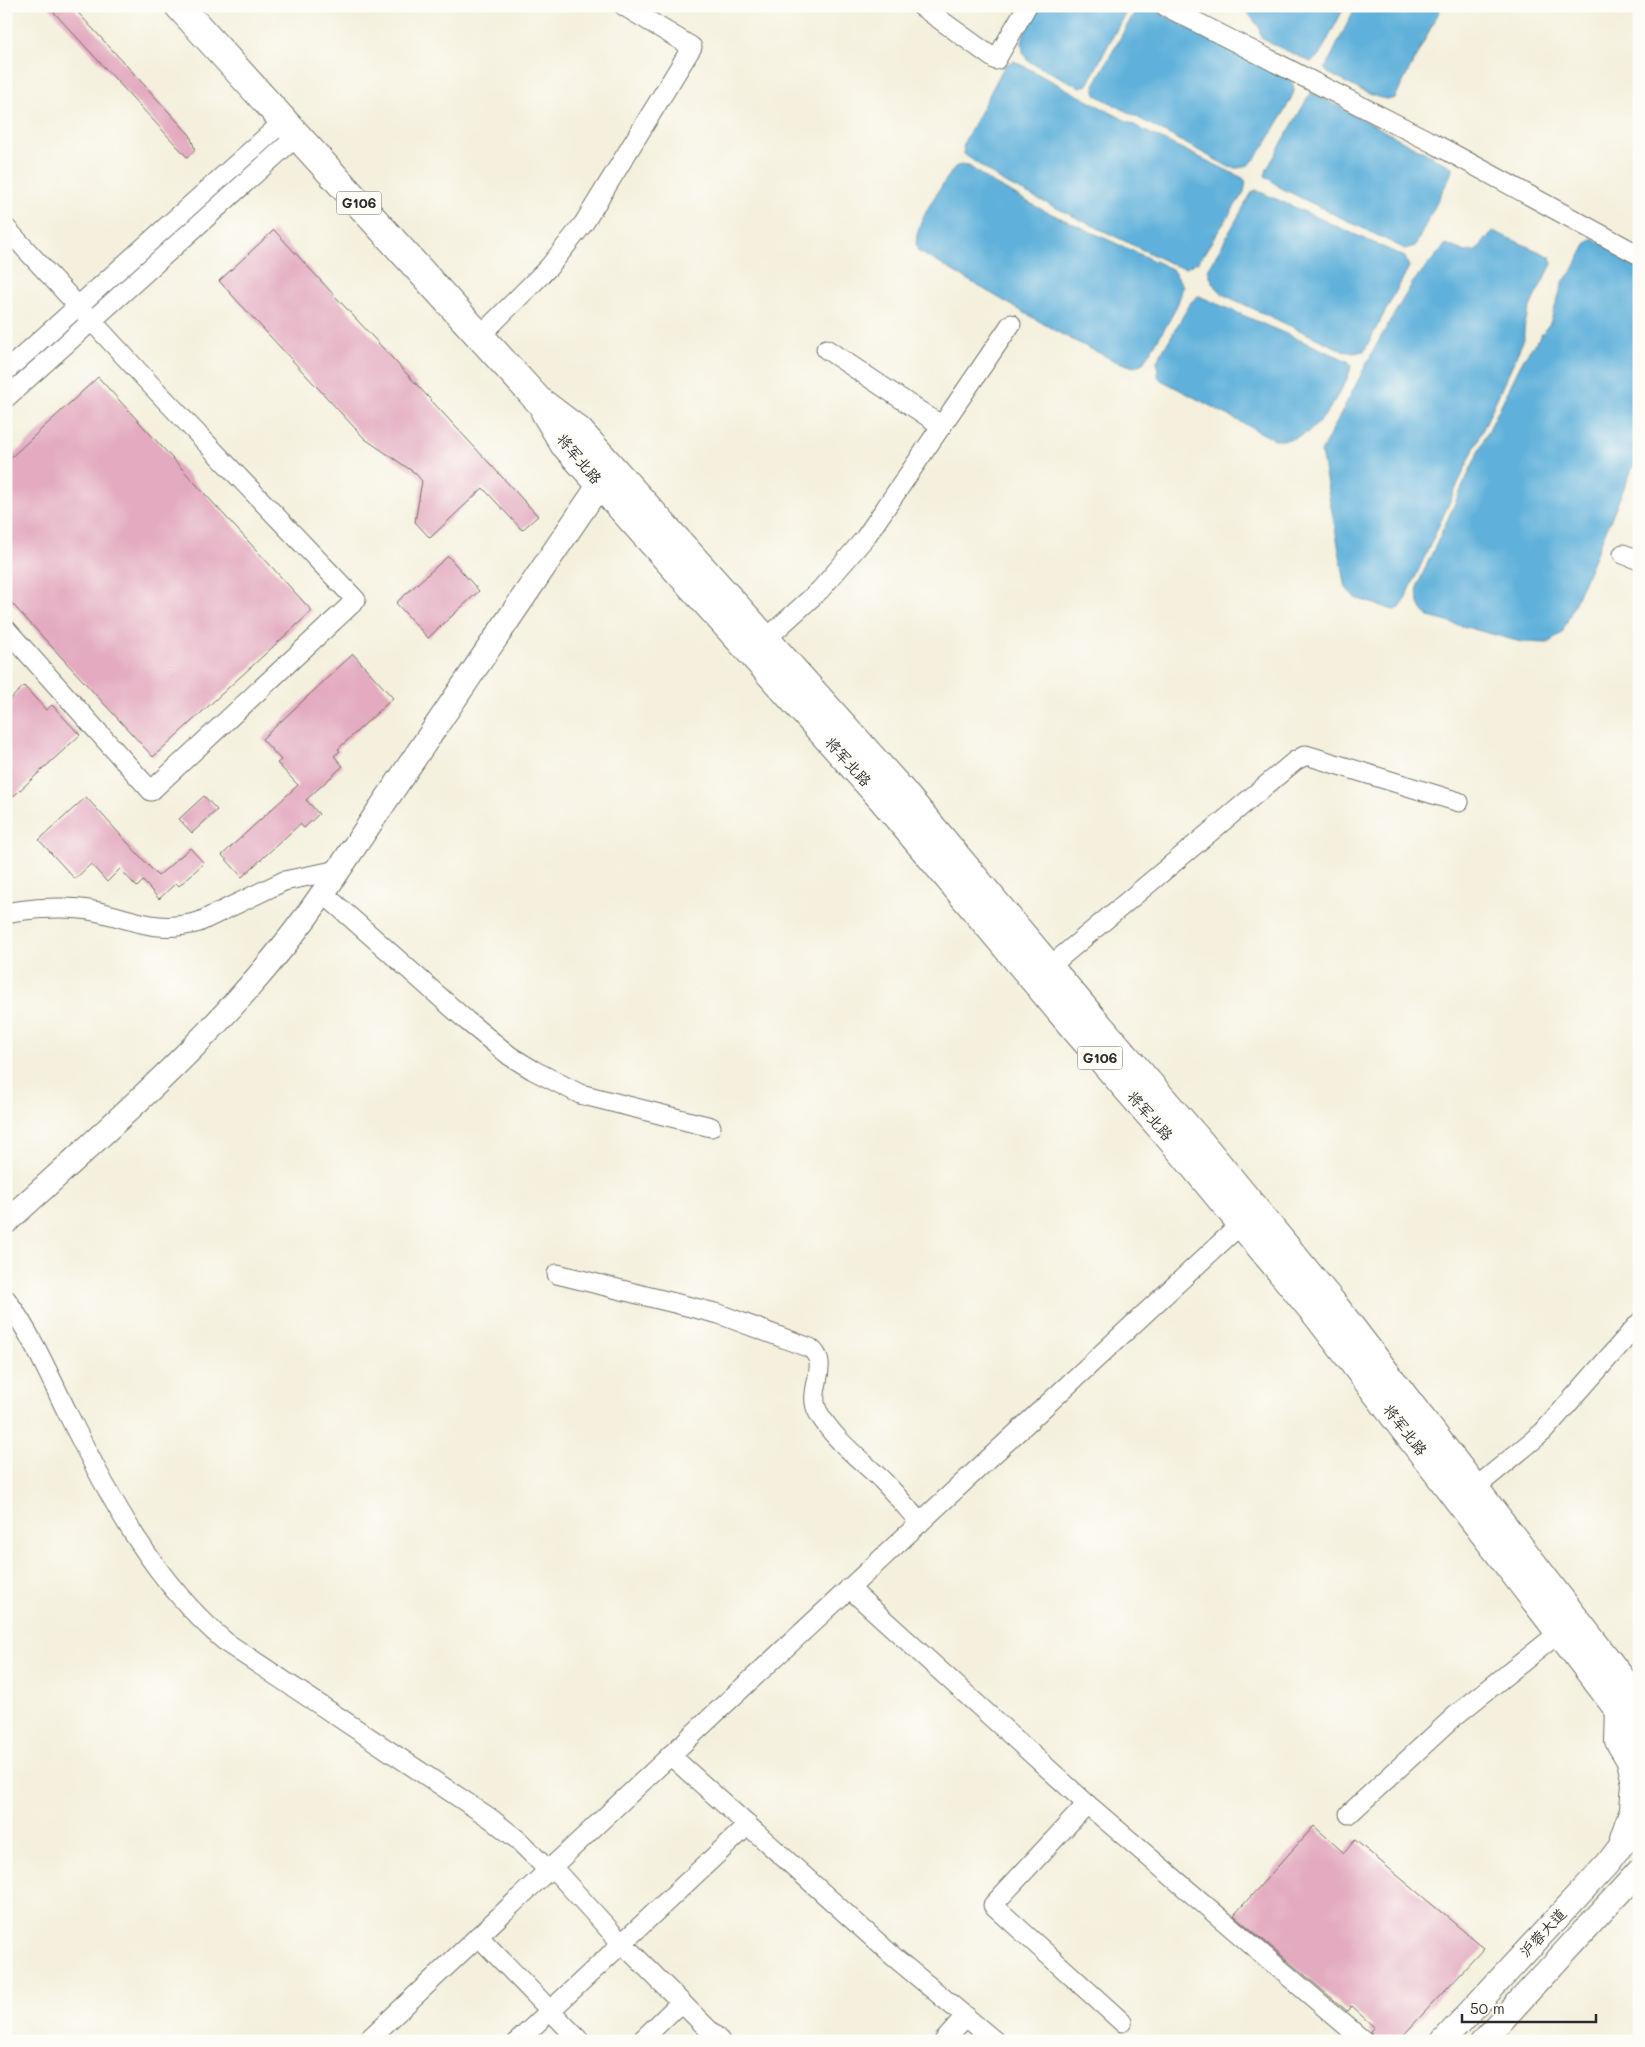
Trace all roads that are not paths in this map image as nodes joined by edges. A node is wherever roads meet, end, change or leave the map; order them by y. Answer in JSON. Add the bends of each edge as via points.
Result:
{"nodes":[{"id":1,"x":178,"y":6,"type":"edge"},
{"id":2,"x":624,"y":6,"type":"edge"},
{"id":3,"x":921,"y":6,"type":"edge"},
{"id":4,"x":1027,"y":6,"type":"edge"},
{"id":5,"x":1165,"y":6,"type":"edge"},
{"id":6,"x":291,"y":128,"type":"junction"},
{"id":7,"x":6,"y":228,"type":"edge"},
{"id":8,"x":1639,"y":255,"type":"edge"},
{"id":9,"x":78,"y":306,"type":"junction"},
{"id":10,"x":91,"y":320,"type":"junction"},
{"id":11,"x":1011,"y":324,"type":"dead end"},
{"id":12,"x":480,"y":336,"type":"junction"},
{"id":13,"x":826,"y":349,"type":"dead end"},
{"id":14,"x":6,"y":371,"type":"edge"},
{"id":15,"x":6,"y":398,"type":"edge"},
{"id":16,"x":538,"y":400,"type":"junction"},
{"id":17,"x":942,"y":426,"type":"junction"},
{"id":18,"x":600,"y":484,"type":"junction"},
{"id":19,"x":6,"y":629,"type":"edge"},
{"id":20,"x":766,"y":639,"type":"junction"},
{"id":21,"x":1459,"y":802,"type":"dead end"},
{"id":22,"x":338,"y":870,"type":"junction"},
{"id":23,"x":323,"y":893,"type":"junction"},
{"id":24,"x":6,"y":913,"type":"edge"},
{"id":25,"x":1049,"y":967,"type":"junction"},
{"id":26,"x":711,"y":1128,"type":"dead end"},
{"id":27,"x":6,"y":1222,"type":"edge"},
{"id":28,"x":1241,"y":1224,"type":"junction"},
{"id":29,"x":556,"y":1274,"type":"dead end"},
{"id":30,"x":6,"y":1299,"type":"edge"},
{"id":31,"x":1639,"y":1323,"type":"edge"},
{"id":32,"x":1475,"y":1488,"type":"junction"},
{"id":33,"x":920,"y":1523,"type":"junction"},
{"id":34,"x":849,"y":1588,"type":"junction"},
{"id":35,"x":1560,"y":1632,"type":"junction"},
{"id":36,"x":1631,"y":1698,"type":"edge"},
{"id":37,"x":1639,"y":1736,"type":"edge"},
{"id":38,"x":670,"y":1755,"type":"junction"},
{"id":39,"x":1087,"y":1804,"type":"junction"},
{"id":40,"x":1349,"y":1814,"type":"dead end"},
{"id":41,"x":1639,"y":1822,"type":"edge"},
{"id":42,"x":748,"y":1826,"type":"junction"},
{"id":43,"x":1618,"y":1850,"type":"junction"},
{"id":44,"x":550,"y":1868,"type":"junction"},
{"id":45,"x":1639,"y":1871,"type":"edge"},
{"id":46,"x":478,"y":1936,"type":"junction"},
{"id":47,"x":622,"y":1944,"type":"junction"},
{"id":48,"x":681,"y":2002,"type":"junction"},
{"id":49,"x":551,"y":2010,"type":"junction"},
{"id":50,"x":966,"y":2016,"type":"junction"},
{"id":51,"x":1122,"y":2022,"type":"dead end"},
{"id":52,"x":367,"y":2041,"type":"edge"},
{"id":53,"x":518,"y":2041,"type":"edge"},
{"id":54,"x":580,"y":2041,"type":"edge"},
{"id":55,"x":640,"y":2041,"type":"edge"},
{"id":56,"x":720,"y":2041,"type":"edge"},
{"id":57,"x":944,"y":2041,"type":"edge"},
{"id":58,"x":995,"y":2041,"type":"edge"},
{"id":59,"x":1364,"y":2041,"type":"edge"},
{"id":60,"x":1443,"y":2041,"type":"edge"},
{"id":61,"x":1483,"y":2041,"type":"edge"}],
"edges":[{"from":1,"to":6,"type":"highway","number":"G106"},
{"from":2,"to":12,"type":"street","via":[[692,47],[584,223],[549,267]]},
{"from":3,"to":4,"type":"street","via":[[996,60]]},
{"from":5,"to":8,"type":"street","via":[[1433,143]]},
{"from":6,"to":9,"type":"street"},
{"from":6,"to":10,"type":"street"},
{"from":6,"to":12,"type":"highway","number":"G106"},
{"from":7,"to":9,"type":"street"},
{"from":9,"to":10,"type":"street"},
{"from":9,"to":14,"type":"street"},
{"from":10,"to":15,"type":"street"},
{"from":10,"to":19,"type":"street","via":[[356,600],[151,791]]},
{"from":11,"to":17,"type":"street"},
{"from":12,"to":16,"type":"highway","number":"G106"},
{"from":13,"to":17,"type":"street"},
{"from":16,"to":18,"type":"highway","name":"将军北路","number":"G106","via":[[564,444]]},
{"from":16,"to":20,"type":"highway","name":"将军北路","number":"G106","via":[[579,431]]},
{"from":17,"to":20,"type":"street","via":[[850,557],[820,590]]},
{"from":18,"to":22,"type":"main road"},
{"from":18,"to":28,"type":"highway","name":"将军北路","number":"G106","via":[[884,801]]},
{"from":20,"to":25,"type":"highway","name":"将军北路","number":"G106","via":[[899,788]]},
{"from":21,"to":25,"type":"street","via":[[1306,755],[1295,760]]},
{"from":22,"to":23,"type":"main road"},
{"from":22,"to":24,"type":"street","via":[[284,881],[199,922],[186,925],[150,926],[77,909]]},
{"from":23,"to":26,"type":"street","via":[[467,1021],[518,1060],[580,1094]]},
{"from":23,"to":27,"type":"main road","via":[[284,948],[191,1050]]},
{"from":25,"to":32,"type":"highway","name":"将军北路","number":"G106","via":[[1198,1140],[1332,1303]]},
{"from":28,"to":33,"type":"street"},
{"from":28,"to":35,"type":"highway","name":"将军北路","number":"G106","via":[[1317,1315]]},
{"from":29,"to":33,"type":"street","via":[[718,1314],[810,1348],[820,1361],[814,1394],[817,1411]]},
{"from":30,"to":44,"type":"street","via":[[32,1340],[100,1478],[136,1538],[192,1612],[227,1643],[490,1818]]},
{"from":31,"to":32,"type":"street","via":[[1543,1432]]},
{"from":32,"to":36,"type":"highway","name":"将军北路","number":"G106"},
{"from":33,"to":34,"type":"street"},
{"from":34,"to":38,"type":"street"},
{"from":34,"to":39,"type":"street"},
{"from":35,"to":36,"type":"highway","name":"将军北路","number":"G106"},
{"from":35,"to":40,"type":"street","via":[[1455,1716]]},
{"from":36,"to":37,"type":"highway","name":"将军北路","number":"G106"},
{"from":36,"to":43,"type":"main road","via":[[1616,1741],[1629,1761],[1634,1783],[1632,1809]]},
{"from":38,"to":42,"type":"street"},
{"from":38,"to":44,"type":"street"},
{"from":39,"to":51,"type":"street","via":[[993,1905]]},
{"from":39,"to":59,"type":"street"},
{"from":41,"to":43,"type":"main road","name":"沪蓉大道"},
{"from":42,"to":47,"type":"street"},
{"from":42,"to":50,"type":"street","via":[[894,1957]]},
{"from":43,"to":60,"type":"main road","name":"沪蓉大道"},
{"from":44,"to":46,"type":"street"},
{"from":44,"to":47,"type":"street"},
{"from":45,"to":61,"type":"main road","name":"沪蓉大道"},
{"from":46,"to":49,"type":"street"},
{"from":46,"to":52,"type":"street"},
{"from":47,"to":48,"type":"street"},
{"from":47,"to":49,"type":"street"},
{"from":48,"to":55,"type":"street"},
{"from":48,"to":56,"type":"street"},
{"from":49,"to":53,"type":"street"},
{"from":49,"to":54,"type":"street"},
{"from":50,"to":57,"type":"street"},
{"from":50,"to":58,"type":"street"}]}
